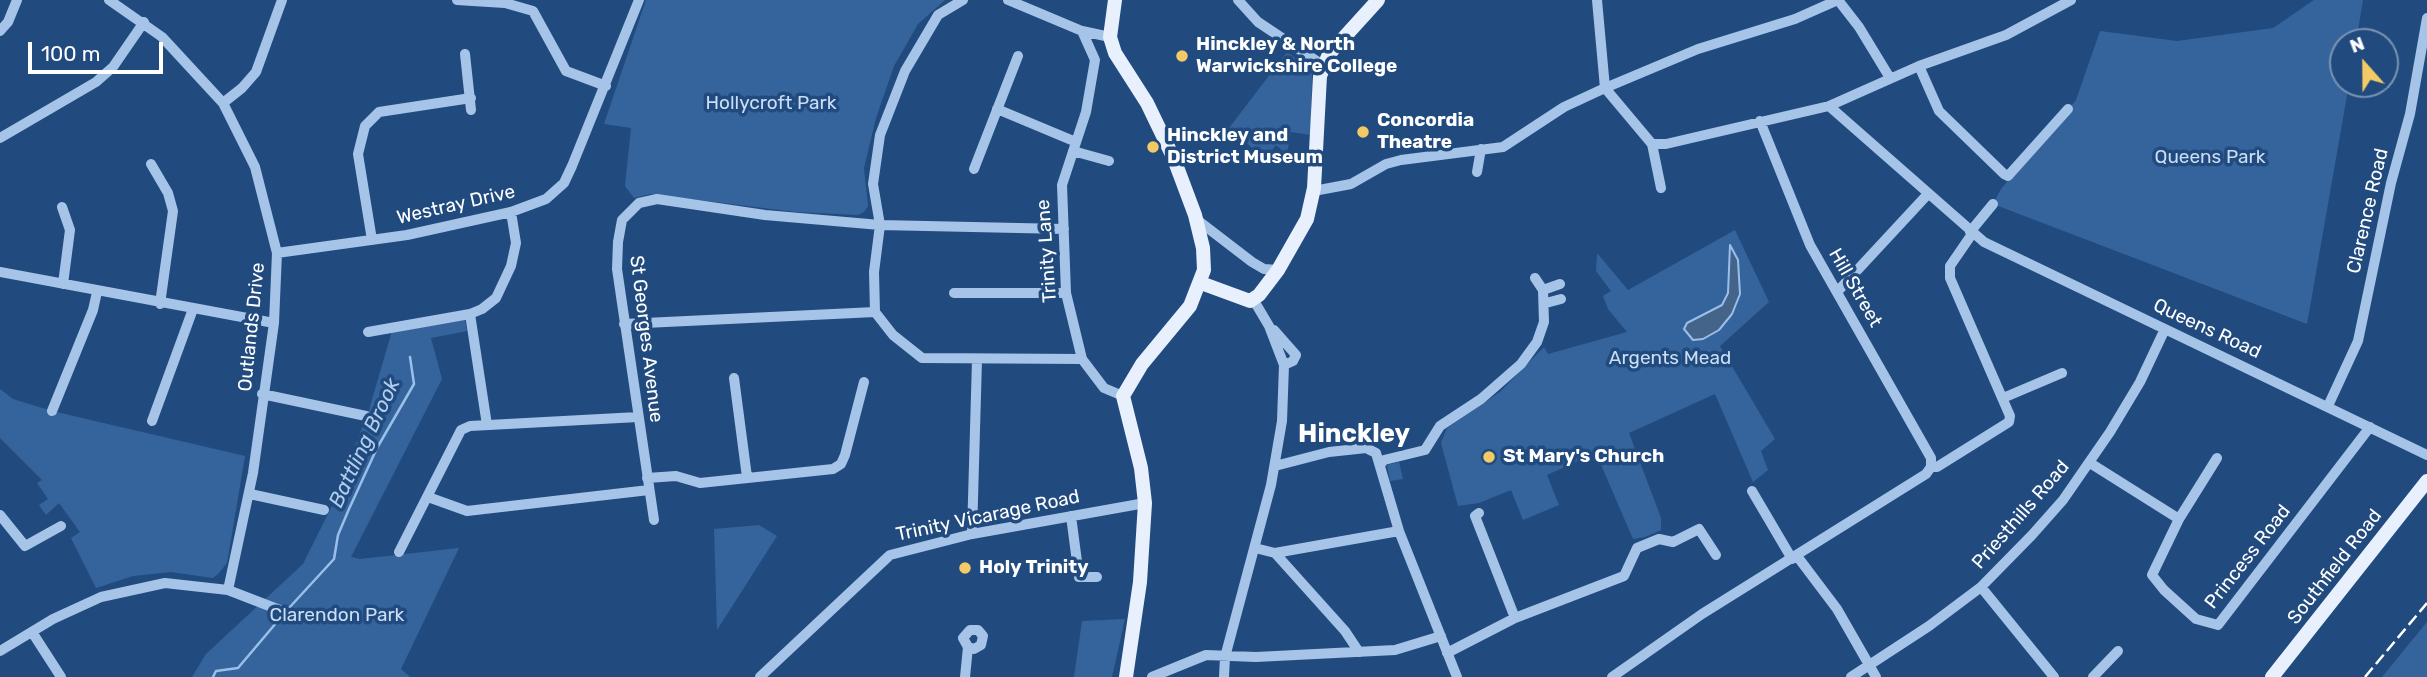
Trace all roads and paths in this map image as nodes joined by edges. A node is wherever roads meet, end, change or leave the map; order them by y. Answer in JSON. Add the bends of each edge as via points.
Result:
{"nodes":[{"id":1,"x":17,"y":0,"type":"edge"},
{"id":2,"x":109,"y":0,"type":"edge"},
{"id":3,"x":282,"y":0,"type":"edge"},
{"id":4,"x":457,"y":0,"type":"edge"},
{"id":5,"x":639,"y":0,"type":"edge"},
{"id":6,"x":963,"y":0,"type":"edge"},
{"id":7,"x":1008,"y":0,"type":"edge"},
{"id":8,"x":1115,"y":0,"type":"edge"},
{"id":9,"x":1238,"y":0,"type":"edge"},
{"id":10,"x":1378,"y":0,"type":"edge"},
{"id":11,"x":1597,"y":0,"type":"edge"},
{"id":12,"x":2071,"y":0,"type":"edge"},
{"id":13,"x":1809,"y":6,"type":"edge"},
{"id":14,"x":2427,"y":18,"type":"edge"},
{"id":15,"x":144,"y":22,"type":"junction"},
{"id":16,"x":0,"y":31,"type":"edge"},
{"id":17,"x":1082,"y":32,"type":"junction"},
{"id":18,"x":1110,"y":37,"type":"junction"},
{"id":19,"x":465,"y":54,"type":"dead end"},
{"id":20,"x":1018,"y":56,"type":"dead end"},
{"id":21,"x":2424,"y":60,"type":"edge"},
{"id":22,"x":1324,"y":66,"type":"junction"},
{"id":23,"x":1919,"y":66,"type":"junction"},
{"id":24,"x":1891,"y":78,"type":"junction"},
{"id":25,"x":606,"y":86,"type":"junction"},
{"id":26,"x":1605,"y":88,"type":"junction"},
{"id":27,"x":223,"y":103,"type":"junction"},
{"id":28,"x":1829,"y":106,"type":"junction"},
{"id":29,"x":997,"y":109,"type":"junction"},
{"id":30,"x":2068,"y":109,"type":"dead end"},
{"id":31,"x":1759,"y":121,"type":"junction"},
{"id":32,"x":0,"y":138,"type":"edge"},
{"id":33,"x":1652,"y":144,"type":"junction"},
{"id":34,"x":1075,"y":147,"type":"junction"},
{"id":35,"x":1481,"y":149,"type":"junction"},
{"id":36,"x":1109,"y":161,"type":"dead end"},
{"id":37,"x":151,"y":164,"type":"dead end"},
{"id":38,"x":974,"y":169,"type":"dead end"},
{"id":39,"x":1476,"y":172,"type":"dead end"},
{"id":40,"x":1314,"y":188,"type":"junction"},
{"id":41,"x":1661,"y":188,"type":"dead end"},
{"id":42,"x":1927,"y":195,"type":"junction"},
{"id":43,"x":1993,"y":204,"type":"dead end"},
{"id":44,"x":62,"y":207,"type":"dead end"},
{"id":45,"x":511,"y":212,"type":"junction"},
{"id":46,"x":1196,"y":219,"type":"junction"},
{"id":47,"x":880,"y":225,"type":"junction"},
{"id":48,"x":1064,"y":229,"type":"junction"},
{"id":49,"x":1971,"y":233,"type":"junction"},
{"id":50,"x":372,"y":240,"type":"junction"},
{"id":51,"x":277,"y":253,"type":"junction"},
{"id":52,"x":1278,"y":270,"type":"junction"},
{"id":53,"x":0,"y":272,"type":"edge"},
{"id":54,"x":1535,"y":278,"type":"dead end"},
{"id":55,"x":1201,"y":283,"type":"junction"},
{"id":56,"x":63,"y":284,"type":"junction"},
{"id":57,"x":1560,"y":284,"type":"dead end"},
{"id":58,"x":1544,"y":290,"type":"junction"},
{"id":59,"x":97,"y":292,"type":"junction"},
{"id":60,"x":1837,"y":292,"type":"junction"},
{"id":61,"x":954,"y":293,"type":"dead end"},
{"id":62,"x":1066,"y":293,"type":"junction"},
{"id":63,"x":1253,"y":299,"type":"junction"},
{"id":64,"x":1560,"y":299,"type":"dead end"},
{"id":65,"x":1546,"y":303,"type":"junction"},
{"id":66,"x":160,"y":304,"type":"junction"},
{"id":67,"x":192,"y":309,"type":"junction"},
{"id":68,"x":875,"y":312,"type":"junction"},
{"id":69,"x":470,"y":314,"type":"junction"},
{"id":70,"x":274,"y":323,"type":"junction"},
{"id":71,"x":624,"y":324,"type":"junction"},
{"id":72,"x":2165,"y":329,"type":"junction"},
{"id":73,"x":368,"y":332,"type":"dead end"},
{"id":74,"x":1082,"y":359,"type":"junction"},
{"id":75,"x":977,"y":360,"type":"junction"},
{"id":76,"x":2062,"y":373,"type":"dead end"},
{"id":77,"x":734,"y":378,"type":"dead end"},
{"id":78,"x":863,"y":382,"type":"dead end"},
{"id":79,"x":262,"y":394,"type":"junction"},
{"id":80,"x":1123,"y":396,"type":"junction"},
{"id":81,"x":2003,"y":398,"type":"junction"},
{"id":82,"x":2328,"y":406,"type":"junction"},
{"id":83,"x":52,"y":411,"type":"dead end"},
{"id":84,"x":366,"y":416,"type":"dead end"},
{"id":85,"x":638,"y":417,"type":"junction"},
{"id":86,"x":152,"y":421,"type":"dead end"},
{"id":87,"x":487,"y":425,"type":"junction"},
{"id":88,"x":2371,"y":427,"type":"junction"},
{"id":89,"x":2427,"y":455,"type":"edge"},
{"id":90,"x":2217,"y":458,"type":"dead end"},
{"id":91,"x":2090,"y":463,"type":"junction"},
{"id":92,"x":1380,"y":465,"type":"junction"},
{"id":93,"x":1275,"y":466,"type":"junction"},
{"id":94,"x":1931,"y":467,"type":"junction"},
{"id":95,"x":747,"y":477,"type":"junction"},
{"id":96,"x":647,"y":478,"type":"junction"},
{"id":97,"x":2427,"y":481,"type":"edge"},
{"id":98,"x":649,"y":490,"type":"junction"},
{"id":99,"x":1752,"y":491,"type":"dead end"},
{"id":100,"x":250,"y":494,"type":"junction"},
{"id":101,"x":428,"y":496,"type":"junction"},
{"id":102,"x":1145,"y":503,"type":"junction"},
{"id":103,"x":324,"y":510,"type":"dead end"},
{"id":104,"x":1479,"y":513,"type":"dead end"},
{"id":105,"x":0,"y":515,"type":"edge"},
{"id":106,"x":1071,"y":516,"type":"junction"},
{"id":107,"x":2179,"y":519,"type":"junction"},
{"id":108,"x":654,"y":520,"type":"dead end"},
{"id":109,"x":61,"y":526,"type":"dead end"},
{"id":110,"x":1478,"y":526,"type":"junction"},
{"id":111,"x":1465,"y":530,"type":"dead end"},
{"id":112,"x":1399,"y":531,"type":"junction"},
{"id":113,"x":972,"y":534,"type":"junction"},
{"id":114,"x":1255,"y":548,"type":"junction"},
{"id":115,"x":400,"y":552,"type":"dead end"},
{"id":116,"x":1275,"y":553,"type":"junction"},
{"id":117,"x":1716,"y":555,"type":"dead end"},
{"id":118,"x":1794,"y":558,"type":"junction"},
{"id":119,"x":1097,"y":577,"type":"dead end"},
{"id":120,"x":1981,"y":587,"type":"junction"},
{"id":121,"x":228,"y":590,"type":"junction"},
{"id":122,"x":1515,"y":618,"type":"junction"},
{"id":123,"x":294,"y":619,"type":"dead end"},
{"id":124,"x":32,"y":632,"type":"junction"},
{"id":125,"x":1441,"y":636,"type":"junction"},
{"id":126,"x":968,"y":647,"type":"dead end"},
{"id":127,"x":0,"y":651,"type":"edge"},
{"id":128,"x":2118,"y":651,"type":"dead end"},
{"id":129,"x":1359,"y":652,"type":"junction"},
{"id":130,"x":1447,"y":653,"type":"junction"},
{"id":131,"x":1225,"y":657,"type":"junction"},
{"id":132,"x":1131,"y":660,"type":"junction"},
{"id":133,"x":1869,"y":666,"type":"junction"},
{"id":134,"x":61,"y":677,"type":"edge"},
{"id":135,"x":760,"y":677,"type":"edge"},
{"id":136,"x":965,"y":677,"type":"edge"},
{"id":137,"x":1126,"y":677,"type":"edge"},
{"id":138,"x":1133,"y":677,"type":"edge"},
{"id":139,"x":1152,"y":677,"type":"edge"},
{"id":140,"x":1224,"y":677,"type":"edge"},
{"id":141,"x":1457,"y":677,"type":"edge"},
{"id":142,"x":1612,"y":677,"type":"edge"},
{"id":143,"x":1851,"y":677,"type":"edge"},
{"id":144,"x":1877,"y":677,"type":"edge"},
{"id":145,"x":2054,"y":677,"type":"edge"},
{"id":146,"x":2093,"y":677,"type":"edge"},
{"id":147,"x":2272,"y":677,"type":"edge"}],
"edges":[{"from":1,"to":16,"type":"street"},
{"from":2,"to":15,"type":"street","name":"Outlands Drive"},
{"from":3,"to":27,"type":"street","via":[[256,72]]},
{"from":4,"to":25,"type":"street","via":[[505,3],[533,11],[566,71]]},
{"from":5,"to":25,"type":"street","name":"Westray Drive"},
{"from":6,"to":47,"type":"street","via":[[938,15],[905,71],[880,135],[873,184]]},
{"from":7,"to":17,"type":"street"},
{"from":8,"to":18,"type":"main road"},
{"from":9,"to":22,"type":"street","via":[[1258,22]]},
{"from":10,"to":22,"type":"main road","via":[[1329,54]]},
{"from":11,"to":26,"type":"street"},
{"from":12,"to":23,"type":"street","via":[[2032,24]]},
{"from":13,"to":24,"type":"street","via":[[1838,1]]},
{"from":13,"to":26,"type":"street"},
{"from":14,"to":21,"type":"street","name":"Clarence Road"},
{"from":15,"to":27,"type":"street","name":"Outlands Drive"},
{"from":15,"to":32,"type":"street","via":[[113,67],[96,82]]},
{"from":17,"to":18,"type":"street"},
{"from":17,"to":34,"type":"street","name":"Trinity Lane","via":[[1096,60]]},
{"from":18,"to":46,"type":"main road","via":[[1169,149]]},
{"from":19,"to":50,"type":"street","via":[[471,104],[379,112],[365,126],[358,154]]},
{"from":20,"to":29,"type":"street"},
{"from":21,"to":82,"type":"street","name":"Clarence Road","via":[[2358,341]]},
{"from":22,"to":40,"type":"main road","via":[[1317,101]]},
{"from":23,"to":24,"type":"street"},
{"from":23,"to":30,"type":"street","via":[[1939,111],[2008,176]]},
{"from":24,"to":28,"type":"street"},
{"from":25,"to":45,"type":"street","name":"Westray Drive","via":[[564,183],[546,199]]},
{"from":26,"to":33,"type":"street"},
{"from":26,"to":35,"type":"street","via":[[1564,107],[1503,146]]},
{"from":27,"to":51,"type":"street","name":"Outlands Drive","via":[[252,159]]},
{"from":28,"to":31,"type":"street"},
{"from":28,"to":42,"type":"street","name":"Queens Road"},
{"from":29,"to":34,"type":"street"},
{"from":29,"to":38,"type":"street"},
{"from":31,"to":33,"type":"street"},
{"from":31,"to":60,"type":"street","name":"Hill Street","via":[[1810,245]]},
{"from":33,"to":41,"type":"street"},
{"from":34,"to":36,"type":"street"},
{"from":34,"to":48,"type":"street","name":"Trinity Lane","via":[[1062,185]]},
{"from":35,"to":39,"type":"street"},
{"from":35,"to":40,"type":"street","via":[[1401,160],[1351,184]]},
{"from":37,"to":66,"type":"street","via":[[173,211]]},
{"from":40,"to":52,"type":"main road","via":[[1307,219]]},
{"from":42,"to":49,"type":"street","name":"Queens Road"},
{"from":42,"to":60,"type":"street"},
{"from":43,"to":49,"type":"street"},
{"from":44,"to":56,"type":"street","via":[[70,230]]},
{"from":45,"to":50,"type":"street","name":"Westray Drive"},
{"from":45,"to":69,"type":"street","via":[[516,243],[511,266],[496,298]]},
{"from":46,"to":52,"type":"street","via":[[1252,262]]},
{"from":46,"to":55,"type":"main road","via":[[1203,248]]},
{"from":47,"to":48,"type":"street","name":"St Georges Avenue"},
{"from":47,"to":68,"type":"street"},
{"from":47,"to":71,"type":"street","name":"St Georges Avenue","via":[[657,199],[639,203],[622,220],[618,242]]},
{"from":48,"to":62,"type":"street","name":"Trinity Lane"},
{"from":49,"to":72,"type":"street","name":"Queens Road"},
{"from":49,"to":81,"type":"street","via":[[1950,266],[1950,278]]},
{"from":50,"to":51,"type":"street","name":"Westray Drive"},
{"from":51,"to":70,"type":"street","name":"Outlands Drive"},
{"from":52,"to":63,"type":"main road"},
{"from":53,"to":56,"type":"street"},
{"from":54,"to":58,"type":"street"},
{"from":55,"to":63,"type":"main road"},
{"from":55,"to":80,"type":"main road","via":[[1190,306],[1142,364]]},
{"from":56,"to":59,"type":"street"},
{"from":57,"to":58,"type":"street"},
{"from":58,"to":65,"type":"street"},
{"from":59,"to":66,"type":"street"},
{"from":59,"to":83,"type":"street"},
{"from":60,"to":94,"type":"street","name":"Hill Street","via":[[1931,458]]},
{"from":61,"to":62,"type":"street"},
{"from":62,"to":74,"type":"street","name":"Trinity Lane"},
{"from":63,"to":93,"type":"street","via":[[1269,326],[1296,355],[1284,365]]},
{"from":64,"to":65,"type":"street"},
{"from":65,"to":92,"type":"street","via":[[1537,342],[1521,364],[1440,426],[1425,450]]},
{"from":66,"to":67,"type":"street"},
{"from":67,"to":70,"type":"street"},
{"from":67,"to":86,"type":"street"},
{"from":68,"to":71,"type":"street"},
{"from":68,"to":75,"type":"street","via":[[893,335],[922,358]]},
{"from":69,"to":73,"type":"street"},
{"from":69,"to":87,"type":"street"},
{"from":70,"to":79,"type":"street","name":"Outlands Drive"},
{"from":71,"to":85,"type":"street","name":"St Georges Avenue"},
{"from":72,"to":82,"type":"street","name":"Queens Road"},
{"from":72,"to":91,"type":"street","name":"Priesthills Road","via":[[2129,403]]},
{"from":74,"to":75,"type":"street"},
{"from":74,"to":80,"type":"street","name":"Trinity Lane","via":[[1104,388]]},
{"from":75,"to":113,"type":"street"},
{"from":76,"to":81,"type":"street"},
{"from":77,"to":95,"type":"street"},
{"from":78,"to":95,"type":"street","via":[[841,464],[833,469]]},
{"from":79,"to":84,"type":"street"},
{"from":79,"to":100,"type":"street","name":"Outlands Drive"},
{"from":80,"to":102,"type":"main road"},
{"from":81,"to":94,"type":"street","via":[[2009,422]]},
{"from":82,"to":88,"type":"street","name":"Queens Road"},
{"from":85,"to":87,"type":"street"},
{"from":85,"to":96,"type":"street","name":"St Georges Avenue"},
{"from":87,"to":101,"type":"street","via":[[461,430]]},
{"from":88,"to":89,"type":"street","name":"Queens Road"},
{"from":88,"to":107,"type":"street","name":"Princess Road","via":[[2218,625],[2196,619],[2152,575]]},
{"from":90,"to":107,"type":"street","name":"Princess Road"},
{"from":91,"to":107,"type":"street"},
{"from":91,"to":120,"type":"street","name":"Priesthills Road","via":[[2032,535]]},
{"from":92,"to":93,"type":"street","via":[[1376,453],[1368,448],[1309,455]]},
{"from":92,"to":112,"type":"street"},
{"from":93,"to":114,"type":"street"},
{"from":94,"to":118,"type":"street"},
{"from":95,"to":96,"type":"street","via":[[700,482],[676,476]]},
{"from":96,"to":98,"type":"street","name":"St Georges Avenue"},
{"from":97,"to":147,"type":"main road","name":"Southfield Road"},
{"from":98,"to":101,"type":"street","via":[[467,511]]},
{"from":98,"to":108,"type":"street","name":"St Georges Avenue"},
{"from":99,"to":118,"type":"street"},
{"from":100,"to":103,"type":"street"},
{"from":100,"to":121,"type":"street","name":"Outlands Drive"},
{"from":101,"to":115,"type":"street"},
{"from":102,"to":106,"type":"street","name":"Trinity Vicarage Road"},
{"from":102,"to":132,"type":"main road"},
{"from":104,"to":110,"type":"street","via":[[1475,516]]},
{"from":105,"to":109,"type":"street","via":[[25,546]]},
{"from":106,"to":113,"type":"street","name":"Trinity Vicarage Road"},
{"from":106,"to":119,"type":"street","via":[[1079,577]]},
{"from":110,"to":111,"type":"street"},
{"from":110,"to":122,"type":"street"},
{"from":112,"to":116,"type":"street"},
{"from":112,"to":125,"type":"street"},
{"from":113,"to":135,"type":"street","name":"Trinity Vicarage Road","via":[[890,555]]},
{"from":114,"to":116,"type":"street"},
{"from":114,"to":131,"type":"street"},
{"from":116,"to":129,"type":"street"},
{"from":117,"to":122,"type":"street","via":[[1699,529],[1673,541],[1659,539],[1637,548],[1624,576]]},
{"from":118,"to":133,"type":"street","via":[[1837,609]]},
{"from":118,"to":142,"type":"street"},
{"from":120,"to":133,"type":"street","name":"Priesthills Road"},
{"from":120,"to":145,"type":"street"},
{"from":121,"to":123,"type":"street"},
{"from":121,"to":124,"type":"street","via":[[165,583],[106,596]]},
{"from":122,"to":130,"type":"street"},
{"from":124,"to":127,"type":"street"},
{"from":124,"to":134,"type":"street"},
{"from":125,"to":129,"type":"street","via":[[1395,650]]},
{"from":125,"to":130,"type":"street"},
{"from":126,"to":136,"type":"street"},
{"from":128,"to":146,"type":"street"},
{"from":129,"to":131,"type":"street"},
{"from":130,"to":141,"type":"street"},
{"from":131,"to":139,"type":"street","via":[[1206,655]]},
{"from":131,"to":140,"type":"street"},
{"from":132,"to":137,"type":"main road"},
{"from":132,"to":138,"type":"main road"},
{"from":133,"to":143,"type":"street","name":"Priesthills Road"},
{"from":133,"to":144,"type":"street"}]}
